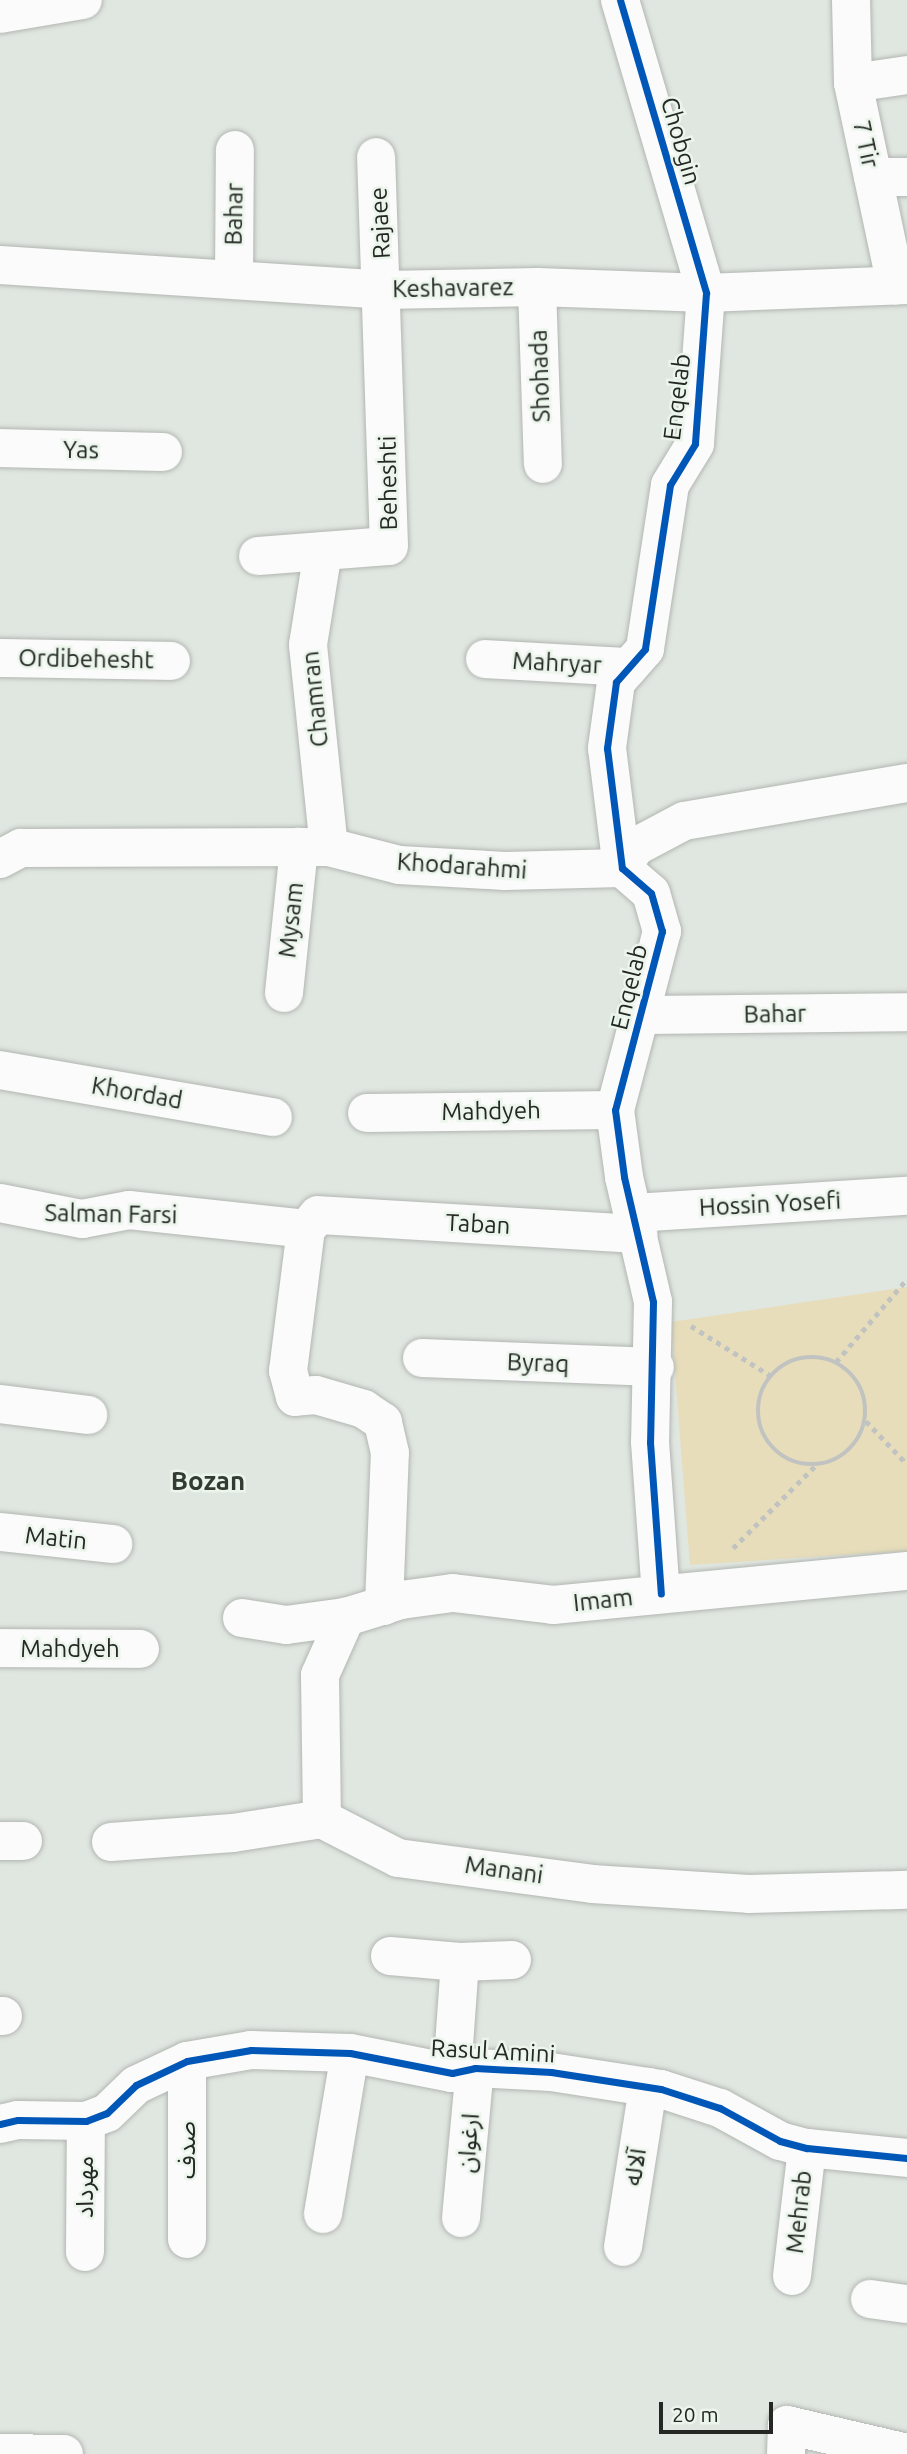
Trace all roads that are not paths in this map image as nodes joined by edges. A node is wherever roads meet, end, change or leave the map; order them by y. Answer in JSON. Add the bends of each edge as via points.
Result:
{"nodes":[{"id":1,"x":83,"y":0,"type":"edge"},
{"id":2,"x":620,"y":0,"type":"edge"},
{"id":3,"x":851,"y":0,"type":"edge"},
{"id":4,"x":0,"y":14,"type":"edge"},
{"id":5,"x":907,"y":75,"type":"edge"},
{"id":6,"x":853,"y":83,"type":"junction"},
{"id":7,"x":235,"y":150,"type":"dead end"},
{"id":8,"x":376,"y":157,"type":"dead end"},
{"id":9,"x":890,"y":177,"type":"edge"},
{"id":10,"x":0,"y":265,"type":"edge"},
{"id":11,"x":234,"y":278,"type":"junction"},
{"id":12,"x":902,"y":285,"type":"edge"},
{"id":13,"x":537,"y":287,"type":"junction"},
{"id":14,"x":383,"y":290,"type":"junction"},
{"id":15,"x":706,"y":293,"type":"junction"},
{"id":16,"x":0,"y":448,"type":"edge"},
{"id":17,"x":163,"y":452,"type":"dead end"},
{"id":18,"x":544,"y":464,"type":"dead end"},
{"id":19,"x":323,"y":551,"type":"junction"},
{"id":20,"x":258,"y":556,"type":"dead end"},
{"id":21,"x":0,"y":657,"type":"edge"},
{"id":22,"x":485,"y":659,"type":"dead end"},
{"id":23,"x":172,"y":660,"type":"dead end"},
{"id":24,"x":629,"y":667,"type":"junction"},
{"id":25,"x":907,"y":783,"type":"edge"},
{"id":26,"x":314,"y":847,"type":"junction"},
{"id":27,"x":0,"y":859,"type":"edge"},
{"id":28,"x":622,"y":868,"type":"junction"},
{"id":29,"x":284,"y":993,"type":"dead end"},
{"id":30,"x":907,"y":1012,"type":"edge"},
{"id":31,"x":642,"y":1015,"type":"junction"},
{"id":32,"x":0,"y":1070,"type":"edge"},
{"id":33,"x":615,"y":1110,"type":"junction"},
{"id":34,"x":367,"y":1113,"type":"dead end"},
{"id":35,"x":274,"y":1117,"type":"dead end"},
{"id":36,"x":907,"y":1196,"type":"edge"},
{"id":37,"x":0,"y":1203,"type":"edge"},
{"id":38,"x":312,"y":1222,"type":"junction"},
{"id":39,"x":636,"y":1223,"type":"junction"},
{"id":40,"x":422,"y":1358,"type":"dead end"},
{"id":41,"x":655,"y":1367,"type":"junction"},
{"id":42,"x":0,"y":1404,"type":"edge"},
{"id":43,"x":89,"y":1415,"type":"dead end"},
{"id":44,"x":0,"y":1532,"type":"edge"},
{"id":45,"x":113,"y":1544,"type":"dead end"},
{"id":46,"x":907,"y":1571,"type":"edge"},
{"id":47,"x":676,"y":1593,"type":"junction"},
{"id":48,"x":384,"y":1606,"type":"junction"},
{"id":49,"x":346,"y":1617,"type":"junction"},
{"id":50,"x":242,"y":1618,"type":"dead end"},
{"id":51,"x":0,"y":1648,"type":"edge"},
{"id":52,"x":140,"y":1649,"type":"dead end"},
{"id":53,"x":322,"y":1818,"type":"junction"},
{"id":54,"x":111,"y":1842,"type":"dead end"},
{"id":55,"x":907,"y":1890,"type":"edge"},
{"id":56,"x":390,"y":1956,"type":"dead end"},
{"id":57,"x":512,"y":1960,"type":"dead end"},
{"id":58,"x":460,"y":1962,"type":"junction"},
{"id":59,"x":350,"y":2053,"type":"junction"},
{"id":60,"x":187,"y":2061,"type":"junction"},
{"id":61,"x":463,"y":2070,"type":"junction"},
{"id":62,"x":648,"y":2087,"type":"junction"},
{"id":63,"x":86,"y":2121,"type":"junction"},
{"id":64,"x":0,"y":2124,"type":"edge"},
{"id":65,"x":807,"y":2148,"type":"junction"},
{"id":66,"x":907,"y":2158,"type":"edge"},
{"id":67,"x":323,"y":2214,"type":"dead end"},
{"id":68,"x":460,"y":2218,"type":"dead end"},
{"id":69,"x":187,"y":2239,"type":"dead end"},
{"id":70,"x":623,"y":2247,"type":"dead end"},
{"id":71,"x":85,"y":2252,"type":"dead end"},
{"id":72,"x":792,"y":2276,"type":"dead end"},
{"id":73,"x":870,"y":2298,"type":"dead end"},
{"id":74,"x":907,"y":2304,"type":"edge"},
{"id":75,"x":0,"y":2453,"type":"edge"},
{"id":76,"x":907,"y":2453,"type":"edge"},
{"id":77,"x":64,"y":2454,"type":"edge"},
{"id":78,"x":786,"y":2454,"type":"edge"}],
"edges":[{"from":1,"to":4,"type":"street"},
{"from":2,"to":15,"type":"street","name":"Chobgin"},
{"from":3,"to":6,"type":"street","name":"7 Tir"},
{"from":5,"to":6,"type":"street"},
{"from":6,"to":9,"type":"street","name":"7 Tir"},
{"from":7,"to":11,"type":"street","name":"Bahar"},
{"from":8,"to":14,"type":"street","name":"Rajaee"},
{"from":9,"to":12,"type":"street","name":"7 Tir"},
{"from":10,"to":11,"type":"street","name":"Keshavarez"},
{"from":11,"to":14,"type":"street","name":"Keshavarez"},
{"from":12,"to":15,"type":"street","name":"Keshavarez"},
{"from":13,"to":14,"type":"street","name":"Keshavarez"},
{"from":13,"to":15,"type":"street","name":"Keshavarez"},
{"from":13,"to":18,"type":"street","name":"Shohada"},
{"from":14,"to":19,"type":"street","name":"Beheshti","via":[[389,546]]},
{"from":15,"to":24,"type":"street","name":"Enqelab","via":[[695,444],[670,485],[645,649]]},
{"from":16,"to":17,"type":"street","name":"Yas"},
{"from":19,"to":20,"type":"street","name":"Beheshti"},
{"from":19,"to":26,"type":"street","name":"Chamran","via":[[308,645]]},
{"from":21,"to":23,"type":"street","name":"Ordibehesht"},
{"from":22,"to":24,"type":"street","name":"Mahryar"},
{"from":24,"to":28,"type":"street","name":"Enqelab","via":[[616,682],[607,748]]},
{"from":25,"to":28,"type":"street","via":[[684,821],[635,847]]},
{"from":26,"to":27,"type":"street","name":"Khodarahmi","via":[[21,848]]},
{"from":26,"to":28,"type":"street","name":"Khodarahmi","via":[[400,864],[505,871]]},
{"from":26,"to":29,"type":"street","name":"Mysam"},
{"from":28,"to":31,"type":"street","name":"Enqelab","via":[[651,893],[662,931]]},
{"from":30,"to":31,"type":"street","name":"Bahar"},
{"from":31,"to":33,"type":"street","name":"Enqelab"},
{"from":32,"to":35,"type":"street","name":"Khordad"},
{"from":33,"to":34,"type":"street","name":"Mahdyeh"},
{"from":33,"to":39,"type":"street","name":"Enqelab"},
{"from":36,"to":39,"type":"street","name":"Hossin Yosefi"},
{"from":37,"to":38,"type":"street","name":"Salman Farsi","via":[[82,1219],[130,1210]]},
{"from":38,"to":39,"type":"street","name":"Taban"},
{"from":38,"to":48,"type":"street","via":[[288,1371],[295,1397],[316,1395],[364,1409],[383,1422],[390,1453]]},
{"from":39,"to":41,"type":"street","name":"Enqelab","via":[[653,1302]]},
{"from":40,"to":41,"type":"street","name":"Byraq"},
{"from":41,"to":47,"type":"street","name":"Enqelab","via":[[650,1442]]},
{"from":42,"to":43,"type":"street"},
{"from":44,"to":45,"type":"street","name":"Matin"},
{"from":46,"to":47,"type":"street","name":"Imam"},
{"from":47,"to":48,"type":"street","name":"Imam","via":[[553,1605],[453,1593]]},
{"from":48,"to":49,"type":"street","name":"Imam"},
{"from":49,"to":50,"type":"street","name":"Imam","via":[[286,1625]]},
{"from":49,"to":53,"type":"street","via":[[320,1675]]},
{"from":51,"to":52,"type":"street","name":"Mahdyeh"},
{"from":53,"to":54,"type":"street","via":[[233,1833]]},
{"from":53,"to":55,"type":"street","name":"Manani","via":[[398,1858],[592,1884],[749,1894]]},
{"from":56,"to":58,"type":"street"},
{"from":57,"to":58,"type":"street"},
{"from":58,"to":61,"type":"street","name":"ارغوان"},
{"from":59,"to":60,"type":"street","name":"Rasul Amini","via":[[251,2050]]},
{"from":59,"to":61,"type":"street","name":"Rasul Amini"},
{"from":59,"to":67,"type":"street"},
{"from":60,"to":63,"type":"street","name":"Rasul Amini","via":[[136,2085],[107,2113]]},
{"from":60,"to":69,"type":"street","name":"صدف"},
{"from":61,"to":62,"type":"street","name":"Rasul Amini","via":[[551,2072]]},
{"from":61,"to":68,"type":"street","name":"ارغوان"},
{"from":62,"to":65,"type":"street","name":"Rasul Amini","via":[[720,2108],[780,2141]]},
{"from":62,"to":70,"type":"street","name":"آلاله"},
{"from":63,"to":64,"type":"street","name":"Rasul Amini"},
{"from":63,"to":71,"type":"street","name":"مهرداد"},
{"from":65,"to":66,"type":"street","name":"Rasul Amini"},
{"from":65,"to":72,"type":"street","name":"Mehrab"},
{"from":73,"to":74,"type":"street"},
{"from":75,"to":77,"type":"street"},
{"from":76,"to":78,"type":"street","via":[[787,2425]]}]}
